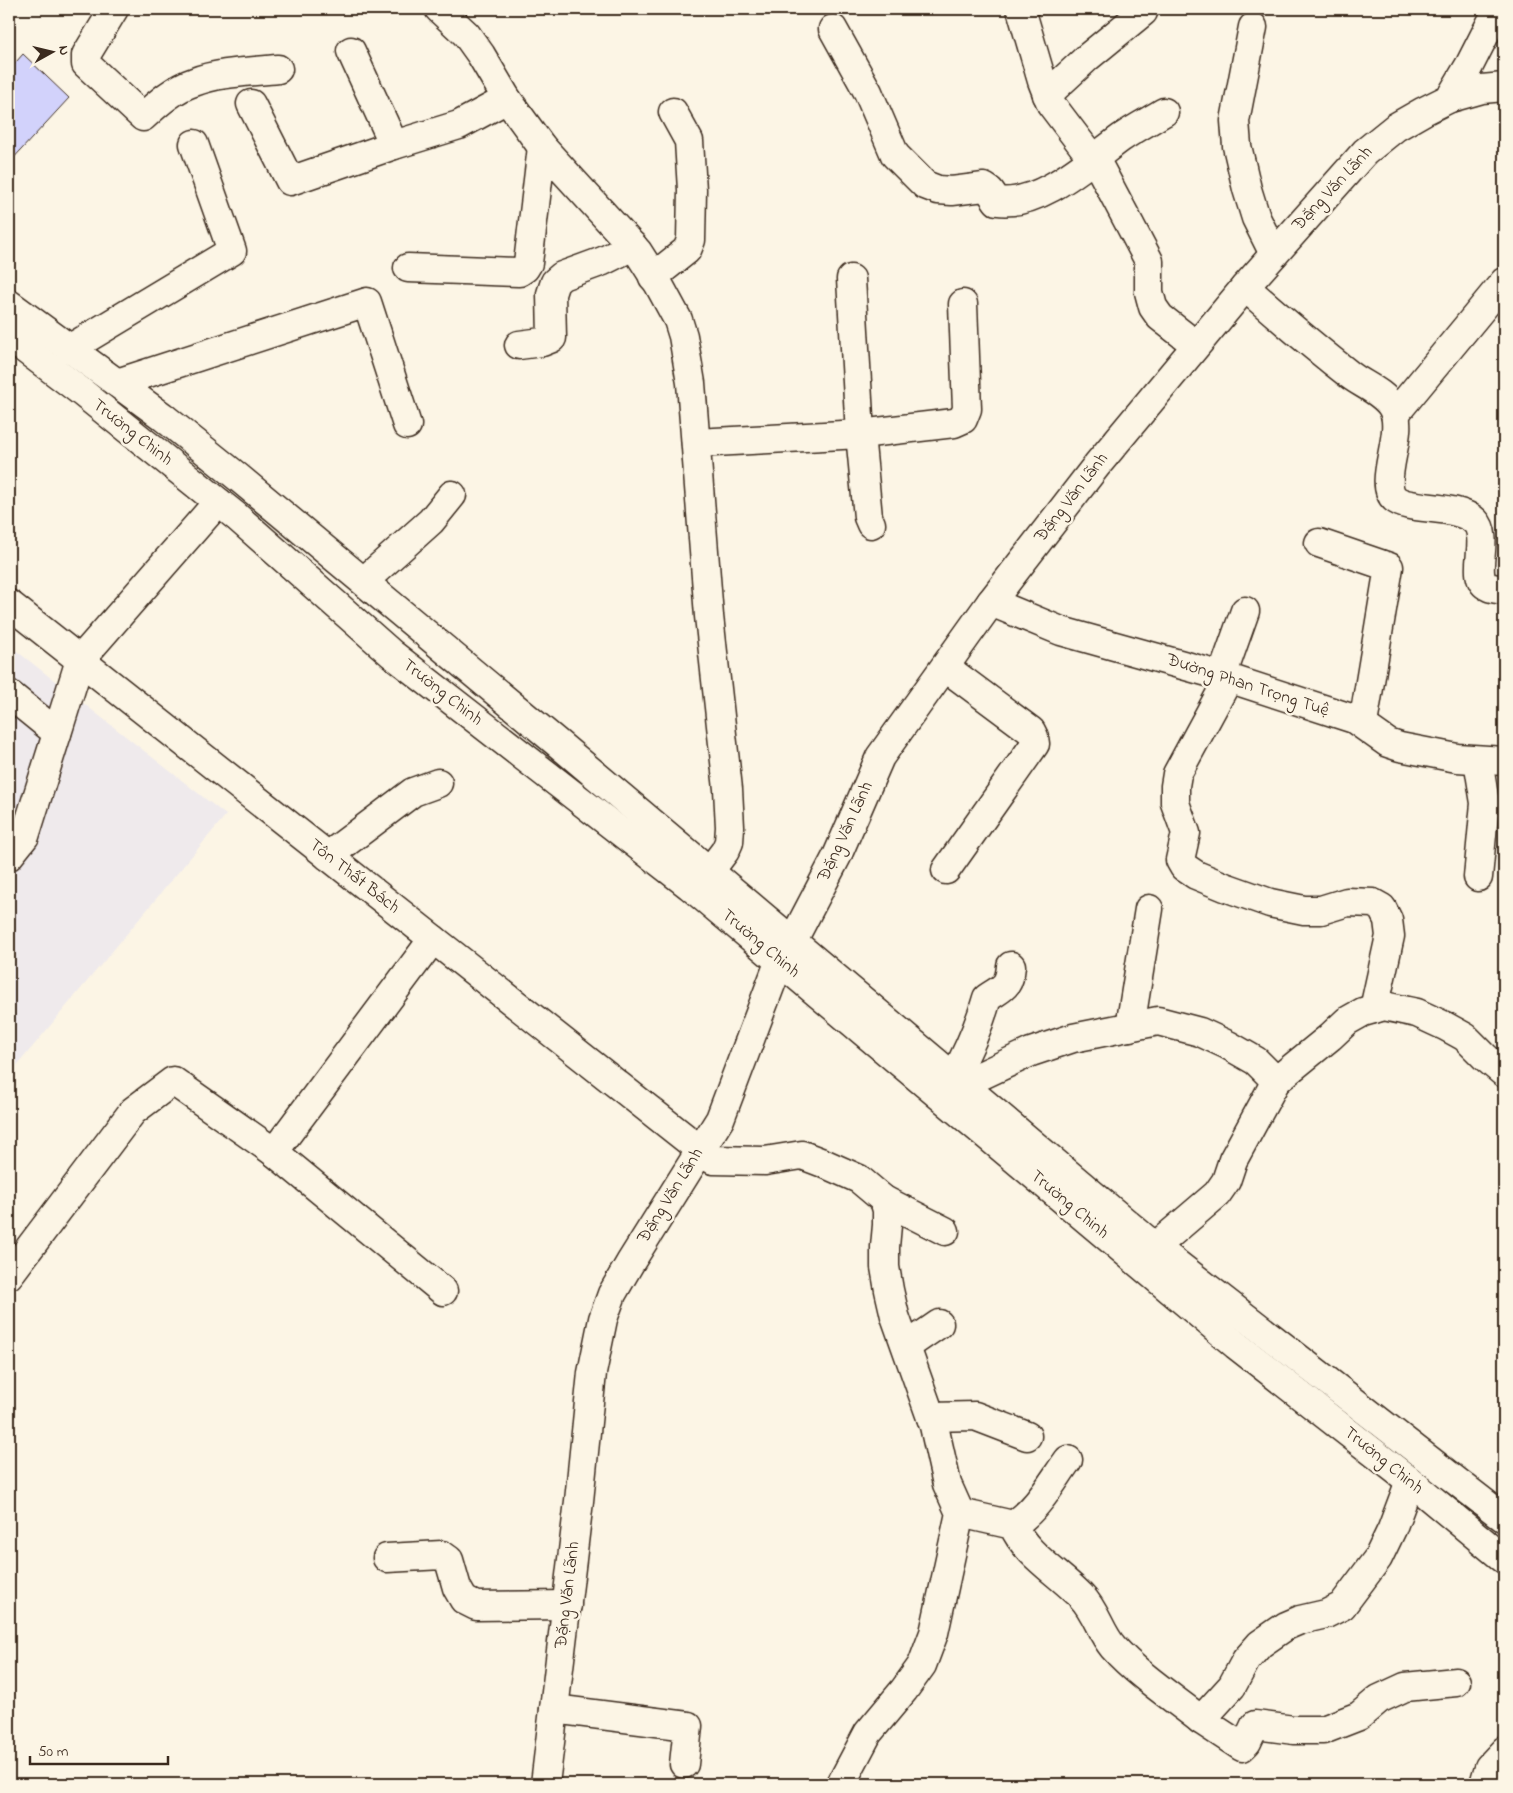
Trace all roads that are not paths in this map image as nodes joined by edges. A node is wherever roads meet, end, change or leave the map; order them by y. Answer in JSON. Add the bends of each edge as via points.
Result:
{"nodes":[{"id":1,"x":114,"y":9,"type":"edge"},
{"id":2,"x":439,"y":9,"type":"edge"},
{"id":3,"x":1021,"y":9,"type":"edge"},
{"id":4,"x":1498,"y":9,"type":"edge"},
{"id":5,"x":1143,"y":12,"type":"dead end"},
{"id":6,"x":1253,"y":27,"type":"dead end"},
{"id":7,"x":833,"y":29,"type":"dead end"},
{"id":8,"x":351,"y":51,"type":"dead end"},
{"id":9,"x":278,"y":69,"type":"dead end"},
{"id":10,"x":1504,"y":87,"type":"edge"},
{"id":11,"x":1047,"y":95,"type":"junction"},
{"id":12,"x":1450,"y":98,"type":"junction"},
{"id":13,"x":507,"y":99,"type":"junction"},
{"id":14,"x":252,"y":104,"type":"dead end"},
{"id":15,"x":673,"y":112,"type":"dead end"},
{"id":16,"x":1164,"y":112,"type":"dead end"},
{"id":17,"x":194,"y":144,"type":"dead end"},
{"id":18,"x":394,"y":145,"type":"junction"},
{"id":19,"x":542,"y":147,"type":"junction"},
{"id":20,"x":1093,"y":158,"type":"junction"},
{"id":21,"x":633,"y":246,"type":"junction"},
{"id":22,"x":1274,"y":254,"type":"junction"},
{"id":23,"x":408,"y":268,"type":"dead end"},
{"id":24,"x":525,"y":268,"type":"junction"},
{"id":25,"x":654,"y":276,"type":"junction"},
{"id":26,"x":852,"y":279,"type":"dead end"},
{"id":27,"x":555,"y":282,"type":"junction"},
{"id":28,"x":1504,"y":282,"type":"edge"},
{"id":29,"x":1245,"y":287,"type":"junction"},
{"id":30,"x":9,"y":304,"type":"edge"},
{"id":31,"x":963,"y":304,"type":"dead end"},
{"id":32,"x":9,"y":337,"type":"edge"},
{"id":33,"x":519,"y":344,"type":"dead end"},
{"id":34,"x":1196,"y":345,"type":"junction"},
{"id":35,"x":68,"y":349,"type":"junction"},
{"id":36,"x":117,"y":383,"type":"junction"},
{"id":37,"x":1395,"y":414,"type":"junction"},
{"id":38,"x":407,"y":425,"type":"dead end"},
{"id":39,"x":860,"y":434,"type":"junction"},
{"id":40,"x":696,"y":443,"type":"junction"},
{"id":41,"x":452,"y":495,"type":"dead end"},
{"id":42,"x":218,"y":502,"type":"junction"},
{"id":43,"x":871,"y":524,"type":"dead end"},
{"id":44,"x":1319,"y":543,"type":"dead end"},
{"id":45,"x":364,"y":581,"type":"junction"},
{"id":46,"x":1504,"y":590,"type":"edge"},
{"id":47,"x":991,"y":602,"type":"junction"},
{"id":48,"x":9,"y":604,"type":"edge"},
{"id":49,"x":1245,"y":611,"type":"dead end"},
{"id":50,"x":80,"y":660,"type":"junction"},
{"id":51,"x":945,"y":667,"type":"junction"},
{"id":52,"x":1226,"y":677,"type":"junction"},
{"id":53,"x":9,"y":694,"type":"edge"},
{"id":54,"x":1363,"y":724,"type":"junction"},
{"id":55,"x":56,"y":733,"type":"junction"},
{"id":56,"x":1478,"y":760,"type":"junction"},
{"id":57,"x":1504,"y":761,"type":"edge"},
{"id":58,"x":438,"y":783,"type":"dead end"},
{"id":59,"x":9,"y":856,"type":"edge"},
{"id":60,"x":328,"y":856,"type":"junction"},
{"id":61,"x":946,"y":870,"type":"dead end"},
{"id":62,"x":1478,"y":877,"type":"dead end"},
{"id":63,"x":700,"y":879,"type":"junction"},
{"id":64,"x":1149,"y":909,"type":"dead end"},
{"id":65,"x":433,"y":939,"type":"junction"},
{"id":66,"x":786,"y":951,"type":"junction"},
{"id":67,"x":1011,"y":966,"type":"dead end"},
{"id":68,"x":1374,"y":1009,"type":"junction"},
{"id":69,"x":1130,"y":1027,"type":"junction"},
{"id":70,"x":1504,"y":1073,"type":"edge"},
{"id":71,"x":958,"y":1080,"type":"junction"},
{"id":72,"x":1276,"y":1080,"type":"junction"},
{"id":73,"x":700,"y":1150,"type":"junction"},
{"id":74,"x":274,"y":1152,"type":"junction"},
{"id":75,"x":884,"y":1200,"type":"junction"},
{"id":76,"x":945,"y":1231,"type":"dead end"},
{"id":77,"x":1155,"y":1247,"type":"junction"},
{"id":78,"x":9,"y":1276,"type":"edge"},
{"id":79,"x":443,"y":1291,"type":"dead end"},
{"id":80,"x":939,"y":1324,"type":"dead end"},
{"id":81,"x":907,"y":1346,"type":"junction"},
{"id":82,"x":931,"y":1417,"type":"junction"},
{"id":83,"x":1027,"y":1436,"type":"dead end"},
{"id":84,"x":1068,"y":1460,"type":"dead end"},
{"id":85,"x":1410,"y":1481,"type":"junction"},
{"id":86,"x":960,"y":1514,"type":"junction"},
{"id":87,"x":1504,"y":1518,"type":"edge"},
{"id":88,"x":1013,"y":1525,"type":"junction"},
{"id":89,"x":387,"y":1558,"type":"dead end"},
{"id":90,"x":1504,"y":1559,"type":"edge"},
{"id":91,"x":567,"y":1605,"type":"junction"},
{"id":92,"x":1456,"y":1682,"type":"dead end"},
{"id":93,"x":554,"y":1709,"type":"junction"},
{"id":94,"x":1201,"y":1720,"type":"junction"},
{"id":95,"x":1504,"y":1751,"type":"edge"},
{"id":96,"x":684,"y":1764,"type":"dead end"},
{"id":97,"x":545,"y":1784,"type":"edge"},
{"id":98,"x":841,"y":1784,"type":"edge"},
{"id":99,"x":1484,"y":1784,"type":"edge"}],
"edges":[{"from":1,"to":9,"type":"main road","via":[[86,55],[86,64],[143,117],[179,89],[194,82],[221,75]]},
{"from":2,"to":13,"type":"main road","via":[[466,34],[482,55]]},
{"from":3,"to":11,"type":"main road"},
{"from":4,"to":12,"type":"main road"},
{"from":5,"to":11,"type":"main road"},
{"from":6,"to":22,"type":"main road","via":[[1235,121],[1237,146],[1256,218]]},
{"from":7,"to":20,"type":"main road","via":[[868,92],[895,155],[925,185],[952,191],[984,187],[997,201],[1024,199],[1069,176]]},
{"from":8,"to":18,"type":"main road"},
{"from":10,"to":12,"type":"main road","name":"Đặng Văn Lãnh"},
{"from":11,"to":20,"type":"main road"},
{"from":12,"to":22,"type":"main road","name":"Đặng Văn Lãnh","via":[[1396,127],[1365,152]]},
{"from":13,"to":18,"type":"main road","via":[[460,126]]},
{"from":13,"to":19,"type":"main road"},
{"from":14,"to":18,"type":"main road","via":[[290,181]]},
{"from":15,"to":25,"type":"main road","via":[[689,141],[691,240],[687,250]]},
{"from":16,"to":20,"type":"main road"},
{"from":17,"to":35,"type":"main road","via":[[232,251]]},
{"from":19,"to":21,"type":"main road"},
{"from":19,"to":24,"type":"main road"},
{"from":20,"to":34,"type":"main road","via":[[1149,261],[1149,292],[1153,307],[1160,317]]},
{"from":21,"to":25,"type":"main road"},
{"from":21,"to":27,"type":"main road","via":[[562,276]]},
{"from":22,"to":29,"type":"main road","name":"Đặng Văn Lãnh"},
{"from":23,"to":24,"type":"main road","via":[[519,272]]},
{"from":24,"to":27,"type":"main road"},
{"from":25,"to":40,"type":"main road","via":[[683,336]]},
{"from":26,"to":39,"type":"main road"},
{"from":27,"to":33,"type":"main road","via":[[551,294],[552,338]]},
{"from":28,"to":37,"type":"main road"},
{"from":29,"to":34,"type":"main road","name":"Đặng Văn Lãnh"},
{"from":29,"to":37,"type":"main road","via":[[1294,330],[1387,400]]},
{"from":30,"to":35,"type":"main road","name":"Trường Chinh"},
{"from":31,"to":39,"type":"main road","via":[[967,409],[963,419],[954,423]]},
{"from":32,"to":42,"type":"main road","name":"Trường Chinh"},
{"from":34,"to":47,"type":"main road","name":"Đặng Văn Lãnh","via":[[1097,465]]},
{"from":35,"to":36,"type":"main road","name":"Trường Chinh"},
{"from":36,"to":38,"type":"main road","via":[[367,302]]},
{"from":36,"to":45,"type":"main road","name":"Trường Chinh","via":[[240,478]]},
{"from":37,"to":46,"type":"main road","via":[[1396,440],[1389,472],[1389,485],[1395,499],[1467,516],[1475,521],[1482,538],[1479,567],[1482,580],[1488,587]]},
{"from":39,"to":40,"type":"main road"},
{"from":39,"to":43,"type":"main road"},
{"from":40,"to":63,"type":"main road","via":[[730,827],[725,851]]},
{"from":41,"to":45,"type":"main road","via":[[431,521]]},
{"from":42,"to":50,"type":"main road"},
{"from":42,"to":63,"type":"main road","name":"Trường Chinh","via":[[392,654]]},
{"from":44,"to":54,"type":"main road","via":[[1389,567]]},
{"from":45,"to":63,"type":"main road","name":"Trường Chinh"},
{"from":47,"to":51,"type":"main road","name":"Đặng Văn Lãnh"},
{"from":47,"to":52,"type":"main road","name":"Đường Phan Trọng Tuệ","via":[[1061,630]]},
{"from":48,"to":50,"type":"main road","name":"Tôn Thất Bách"},
{"from":49,"to":52,"type":"main road"},
{"from":50,"to":55,"type":"main road"},
{"from":50,"to":60,"type":"main road","name":"Tôn Thất Bách"},
{"from":51,"to":61,"type":"main road","via":[[1031,731],[1035,744]]},
{"from":51,"to":66,"type":"main road","name":"Đặng Văn Lãnh","via":[[880,757],[836,856]]},
{"from":52,"to":54,"type":"main road","name":"Đường Phan Trọng Tuệ"},
{"from":52,"to":68,"type":"main road","via":[[1177,774],[1175,804],[1186,833],[1180,860],[1196,875],[1270,903],[1304,910],[1321,910],[1347,902],[1373,903],[1382,908],[1390,936]]},
{"from":53,"to":55,"type":"main road"},
{"from":54,"to":56,"type":"main road","name":"Đường Phan Trọng Tuệ","via":[[1388,743],[1400,747]]},
{"from":55,"to":59,"type":"main road","via":[[25,836]]},
{"from":56,"to":57,"type":"main road","name":"Đường Phan Trọng Tuệ"},
{"from":56,"to":62,"type":"main road","via":[[1485,803]]},
{"from":58,"to":60,"type":"main road","via":[[413,792]]},
{"from":60,"to":65,"type":"main road","name":"Tôn Thất Bách"},
{"from":63,"to":66,"type":"main road","name":"Trường Chinh"},
{"from":64,"to":69,"type":"main road"},
{"from":65,"to":73,"type":"main road","name":"Tôn Thất Bách"},
{"from":65,"to":74,"type":"main road"},
{"from":66,"to":71,"type":"main road","name":"Trường Chinh"},
{"from":66,"to":73,"type":"main road","name":"Đặng Văn Lãnh","via":[[720,1119]]},
{"from":66,"to":85,"type":"main road","name":"Trường Chinh","via":[[1236,1345]]},
{"from":67,"to":71,"type":"main road","via":[[1010,979],[1005,986],[987,998]]},
{"from":68,"to":70,"type":"main road","via":[[1384,1006],[1416,1013],[1445,1026],[1466,1038]]},
{"from":68,"to":72,"type":"main road","via":[[1347,1021]]},
{"from":69,"to":71,"type":"main road","via":[[1073,1038]]},
{"from":69,"to":72,"type":"main road","via":[[1158,1021],[1200,1032],[1256,1061]]},
{"from":71,"to":77,"type":"main road","name":"Trường Chinh"},
{"from":72,"to":77,"type":"main road","via":[[1217,1194]]},
{"from":73,"to":75,"type":"main road","name":"Tôn Thất Bách","via":[[713,1160],[765,1161],[802,1155],[859,1179]]},
{"from":73,"to":91,"type":"main road","name":"Đặng Văn Lãnh","via":[[625,1270],[603,1319],[592,1374]]},
{"from":74,"to":78,"type":"main road","via":[[173,1080],[133,1111]]},
{"from":74,"to":79,"type":"main road"},
{"from":75,"to":76,"type":"main road","name":"Tôn Thất Bách"},
{"from":75,"to":81,"type":"main road","via":[[887,1210],[885,1267],[888,1290]]},
{"from":77,"to":87,"type":"main road","name":"Trường Chinh"},
{"from":80,"to":81,"type":"main road"},
{"from":81,"to":82,"type":"main road"},
{"from":82,"to":83,"type":"main road","via":[[975,1416]]},
{"from":82,"to":86,"type":"main road","via":[[947,1484]]},
{"from":84,"to":88,"type":"main road","via":[[1037,1503]]},
{"from":85,"to":90,"type":"main road","name":"Trường Chinh"},
{"from":85,"to":94,"type":"main road","via":[[1378,1558],[1342,1606],[1286,1626],[1260,1644],[1246,1660],[1232,1686]]},
{"from":86,"to":88,"type":"main road"},
{"from":86,"to":98,"type":"main road","via":[[934,1633],[922,1665],[868,1733]]},
{"from":88,"to":94,"type":"main road","via":[[1017,1535],[1082,1598],[1112,1646]]},
{"from":89,"to":91,"type":"main road","via":[[442,1555],[449,1560],[464,1600],[476,1606]]},
{"from":91,"to":93,"type":"main road","name":"Đặng Văn Lãnh"},
{"from":92,"to":94,"type":"main road","via":[[1405,1687],[1379,1699],[1360,1716],[1323,1730],[1255,1725],[1242,1747]]},
{"from":93,"to":96,"type":"main road","via":[[688,1726]]},
{"from":93,"to":97,"type":"main road","name":"Đặng Văn Lãnh"},
{"from":95,"to":99,"type":"main road","via":[[1489,1767]]}]}
